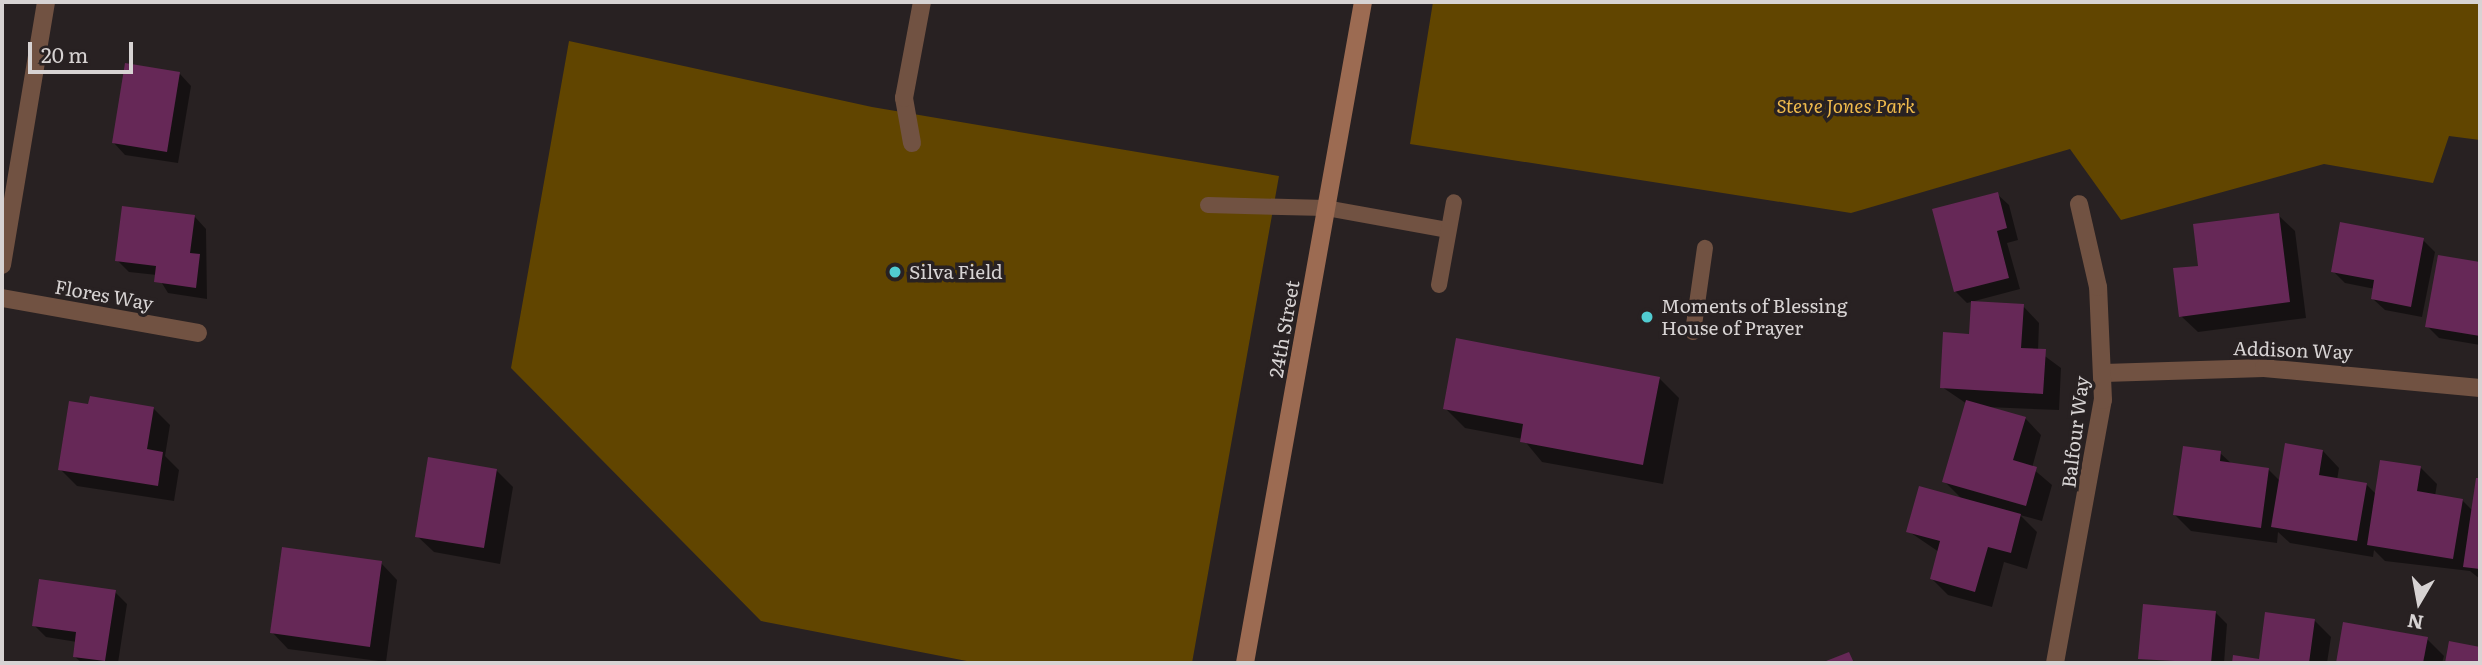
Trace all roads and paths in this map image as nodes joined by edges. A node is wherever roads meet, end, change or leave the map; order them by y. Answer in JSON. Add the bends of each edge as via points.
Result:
{"nodes":[{"id":1,"x":46,"y":2,"type":"edge"},
{"id":2,"x":922,"y":2,"type":"edge"},
{"id":3,"x":1363,"y":2,"type":"edge"},
{"id":4,"x":912,"y":143,"type":"dead end"},
{"id":5,"x":1454,"y":202,"type":"dead end"},
{"id":6,"x":2079,"y":204,"type":"dead end"},
{"id":7,"x":1208,"y":205,"type":"dead end"},
{"id":8,"x":1326,"y":208,"type":"junction"},
{"id":9,"x":1447,"y":230,"type":"junction"},
{"id":10,"x":1705,"y":248,"type":"dead end"},
{"id":11,"x":2,"y":265,"type":"edge"},
{"id":12,"x":1439,"y":285,"type":"dead end"},
{"id":13,"x":2,"y":298,"type":"edge"},
{"id":14,"x":1693,"y":332,"type":"dead end"},
{"id":15,"x":198,"y":333,"type":"dead end"},
{"id":16,"x":2104,"y":373,"type":"junction"},
{"id":17,"x":2480,"y":388,"type":"edge"},
{"id":18,"x":1245,"y":663,"type":"edge"},
{"id":19,"x":2055,"y":663,"type":"edge"}],
"edges":[{"from":1,"to":11,"type":"street"},
{"from":2,"to":4,"type":"street","via":[[904,97]]},
{"from":3,"to":8,"type":"street","name":"24th Street"},
{"from":5,"to":9,"type":"lane"},
{"from":6,"to":16,"type":"street","name":"Balfour Way","via":[[2098,287]]},
{"from":7,"to":8,"type":"lane"},
{"from":8,"to":9,"type":"lane"},
{"from":8,"to":18,"type":"street","name":"24th Street"},
{"from":9,"to":12,"type":"lane"},
{"from":10,"to":14,"type":"lane"},
{"from":13,"to":15,"type":"street","name":"Flores Way"},
{"from":16,"to":17,"type":"street","name":"Addison Way","via":[[2264,368]]},
{"from":16,"to":19,"type":"street","name":"Balfour Way","via":[[2095,472],[2064,592]]}]}
